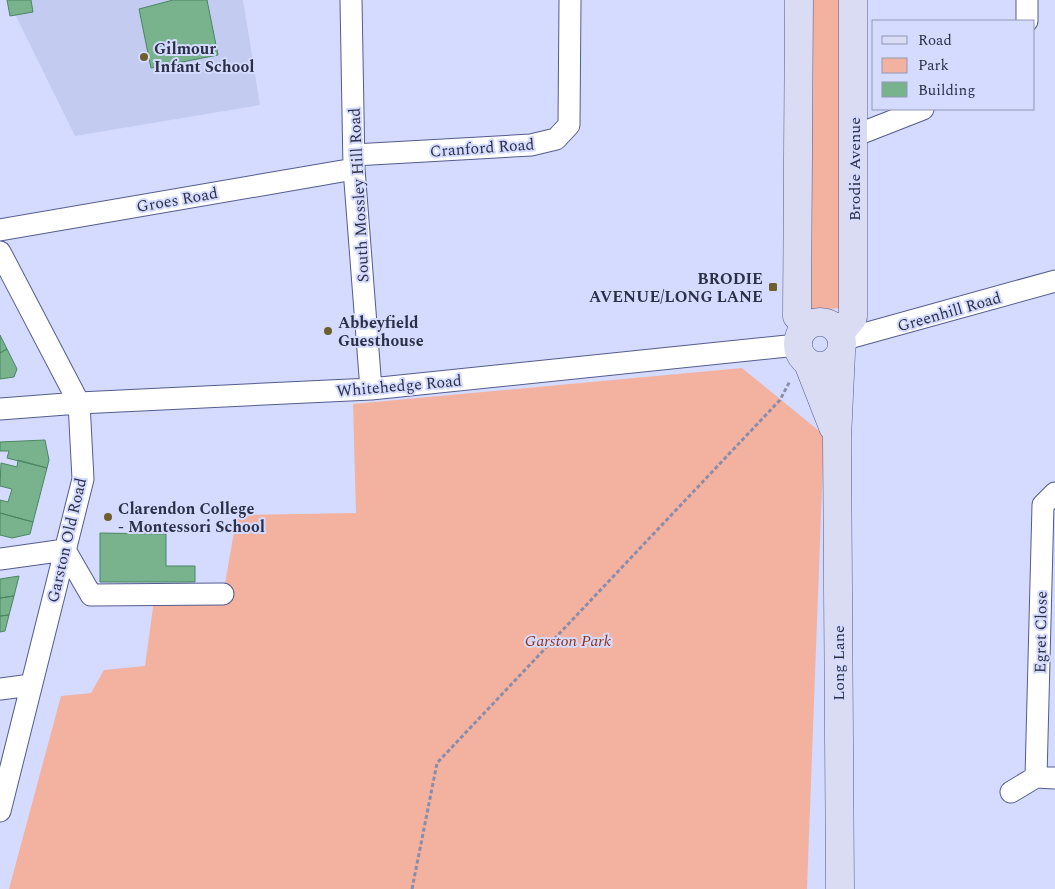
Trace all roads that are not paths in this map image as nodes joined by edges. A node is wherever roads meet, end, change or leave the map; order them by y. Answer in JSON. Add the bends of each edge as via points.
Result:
{"nodes":[{"id":1,"x":351,"y":0,"type":"edge"},
{"id":2,"x":570,"y":0,"type":"edge"},
{"id":3,"x":799,"y":0,"type":"edge"},
{"id":4,"x":853,"y":0,"type":"edge"},
{"id":5,"x":1027,"y":0,"type":"edge"},
{"id":6,"x":1027,"y":20,"type":"edge"},
{"id":7,"x":920,"y":110,"type":"edge"},
{"id":8,"x":854,"y":136,"type":"junction"},
{"id":9,"x":354,"y":162,"type":"junction"},
{"id":10,"x":0,"y":230,"type":"edge"},
{"id":11,"x":0,"y":252,"type":"edge"},
{"id":12,"x":1055,"y":281,"type":"edge"},
{"id":13,"x":841,"y":342,"type":"junction"},
{"id":14,"x":803,"y":348,"type":"junction"},
{"id":15,"x":370,"y":389,"type":"junction"},
{"id":16,"x":79,"y":403,"type":"junction"},
{"id":17,"x":0,"y":408,"type":"edge"},
{"id":18,"x":837,"y":438,"type":"junction"},
{"id":19,"x":1055,"y":493,"type":"edge"},
{"id":20,"x":65,"y":550,"type":"junction"},
{"id":21,"x":0,"y":559,"type":"edge"},
{"id":22,"x":223,"y":594,"type":"dead end"},
{"id":23,"x":1047,"y":663,"type":"edge"},
{"id":24,"x":31,"y":685,"type":"junction"},
{"id":25,"x":0,"y":689,"type":"edge"},
{"id":26,"x":1045,"y":778,"type":"edge"},
{"id":27,"x":1011,"y":792,"type":"dead end"},
{"id":28,"x":0,"y":811,"type":"edge"},
{"id":29,"x":840,"y":889,"type":"edge"}],
"edges":[{"from":1,"to":9,"type":"street","name":"South Mossley Hill Road"},
{"from":2,"to":9,"type":"street","name":"Cranford Road","via":[[569,124],[556,139],[530,145]]},
{"from":3,"to":14,"type":"street","via":[[797,316]]},
{"from":4,"to":8,"type":"street","name":"Brodie Avenue"},
{"from":5,"to":6,"type":"street"},
{"from":7,"to":8,"type":"street"},
{"from":8,"to":13,"type":"street","name":"Brodie Avenue","via":[[853,317]]},
{"from":9,"to":10,"type":"street","name":"Groes Road"},
{"from":9,"to":15,"type":"street","name":"South Mossley Hill Road"},
{"from":11,"to":16,"type":"street","name":"Garston Old Road"},
{"from":12,"to":13,"type":"street","name":"Greenhill Road"},
{"from":13,"to":14,"type":"street","via":[[830,364],[823,367]]},
{"from":13,"to":14,"type":"street","via":[[828,323],[820,321]]},
{"from":13,"to":18,"type":"street","name":"Long Lane"},
{"from":14,"to":15,"type":"street","name":"Whitehedge Road"},
{"from":14,"to":18,"type":"street","name":"Long Lane"},
{"from":15,"to":16,"type":"street","name":"Whitehedge Road"},
{"from":16,"to":17,"type":"street","name":"Whitehedge Road"},
{"from":16,"to":20,"type":"street","name":"Garston Old Road","via":[[83,479]]},
{"from":18,"to":29,"type":"street","name":"Long Lane"},
{"from":19,"to":23,"type":"street","name":"Egret Close","via":[[1043,504]]},
{"from":20,"to":21,"type":"street"},
{"from":20,"to":22,"type":"street","via":[[91,595]]},
{"from":20,"to":24,"type":"street","name":"Garston Old Road"},
{"from":23,"to":26,"type":"street","name":"Egret Close"},
{"from":24,"to":25,"type":"street"},
{"from":24,"to":28,"type":"street","name":"Garston Old Road"},
{"from":26,"to":27,"type":"street"}]}
